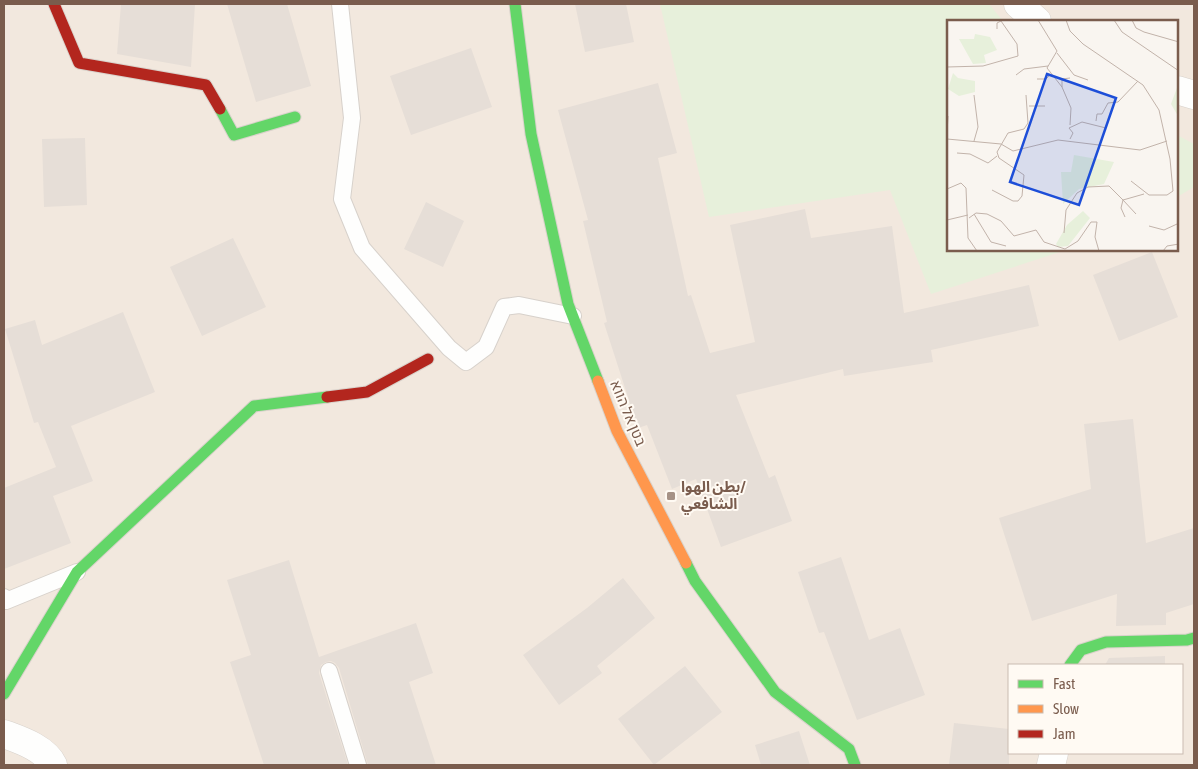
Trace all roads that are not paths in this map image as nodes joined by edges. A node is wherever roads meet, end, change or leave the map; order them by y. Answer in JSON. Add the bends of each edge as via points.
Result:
{"nodes":[{"id":1,"x":54,"y":4,"type":"edge"},
{"id":2,"x":340,"y":4,"type":"edge"},
{"id":3,"x":515,"y":4,"type":"edge"},
{"id":4,"x":1018,"y":4,"type":"edge"},
{"id":5,"x":1036,"y":20,"type":"edge"},
{"id":6,"x":1178,"y":90,"type":"edge"},
{"id":7,"x":1194,"y":95,"type":"edge"},
{"id":8,"x":295,"y":117,"type":"dead end"},
{"id":9,"x":573,"y":316,"type":"junction"},
{"id":10,"x":428,"y":359,"type":"dead end"},
{"id":11,"x":76,"y":572,"type":"junction"},
{"id":12,"x":4,"y":597,"type":"edge"},
{"id":13,"x":1194,"y":638,"type":"edge"},
{"id":14,"x":1071,"y":664,"type":"edge"},
{"id":15,"x":329,"y":671,"type":"dead end"},
{"id":16,"x":4,"y":694,"type":"edge"},
{"id":17,"x":4,"y":734,"type":"edge"},
{"id":18,"x":53,"y":765,"type":"edge"},
{"id":19,"x":358,"y":765,"type":"edge"},
{"id":20,"x":854,"y":765,"type":"edge"}],
"edges":[{"from":1,"to":8,"type":"street","via":[[79,63],[206,85],[234,135]]},
{"from":2,"to":9,"type":"lane","via":[[352,118],[342,199],[362,248],[449,348],[466,362],[486,347],[504,307],[519,305]]},
{"from":3,"to":9,"type":"street","name":"בטן אל הווא","via":[[531,134]]},
{"from":4,"to":5,"type":"street"},
{"from":6,"to":7,"type":"street"},
{"from":9,"to":20,"type":"street","name":"בטן אל הווא","via":[[617,431],[695,581],[775,692],[849,750]]},
{"from":10,"to":11,"type":"street","via":[[367,392],[254,406]]},
{"from":11,"to":12,"type":"lane","via":[[6,601]]},
{"from":11,"to":16,"type":"street"},
{"from":13,"to":14,"type":"street","via":[[1106,642],[1081,650]]},
{"from":15,"to":19,"type":"lane"},
{"from":17,"to":18,"type":"street","via":[[29,743]]}]}
